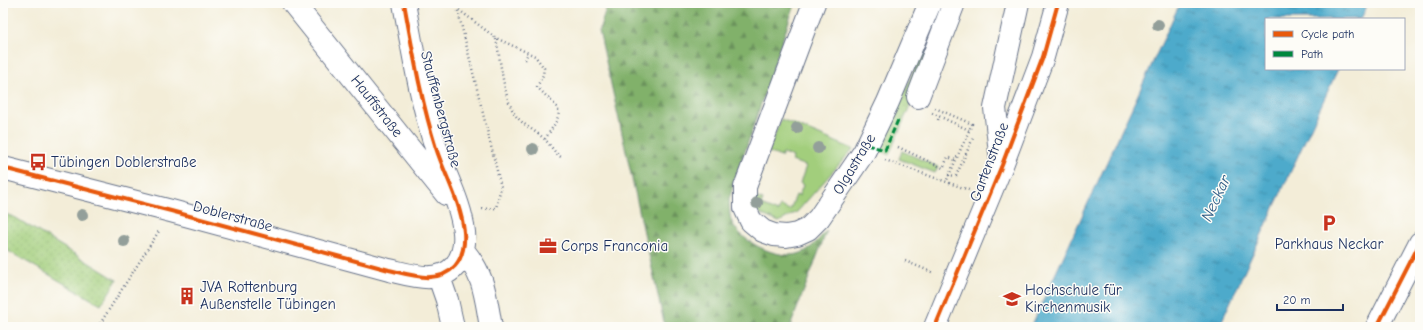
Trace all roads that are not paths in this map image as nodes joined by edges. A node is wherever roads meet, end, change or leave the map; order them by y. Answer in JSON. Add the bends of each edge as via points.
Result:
{"nodes":[{"id":1,"x":293,"y":3,"type":"edge"},
{"id":2,"x":404,"y":3,"type":"edge"},
{"id":3,"x":814,"y":3,"type":"edge"},
{"id":4,"x":930,"y":3,"type":"edge"},
{"id":5,"x":954,"y":3,"type":"edge"},
{"id":6,"x":1018,"y":3,"type":"edge"},
{"id":7,"x":1058,"y":3,"type":"edge"},
{"id":8,"x":924,"y":102,"type":"road end"},
{"id":9,"x":1002,"y":165,"type":"junction"},
{"id":10,"x":3,"y":168,"type":"edge"},
{"id":11,"x":460,"y":211,"type":"junction"},
{"id":12,"x":1420,"y":243,"type":"edge"},
{"id":13,"x":452,"y":264,"type":"junction"},
{"id":14,"x":453,"y":327,"type":"edge"},
{"id":15,"x":490,"y":327,"type":"edge"},
{"id":16,"x":934,"y":327,"type":"edge"},
{"id":17,"x":1377,"y":327,"type":"edge"}],
"edges":[{"from":1,"to":11,"type":"street","name":"Hauffstraße"},
{"from":2,"to":11,"type":"street","name":"Stauffenbergstraße","via":[[418,79],[436,148]]},
{"from":3,"to":4,"type":"street","name":"Olgastraße","via":[[745,187],[745,208],[751,221],[763,231],[774,235],[797,234],[808,229],[820,218],[864,152]]},
{"from":5,"to":8,"type":"street"},
{"from":6,"to":9,"type":"street","via":[[996,108]]},
{"from":7,"to":9,"type":"street","name":"Gartenstraße","via":[[1043,57]]},
{"from":9,"to":16,"type":"street","name":"Gartenstraße"},
{"from":10,"to":13,"type":"street","name":"Doblerstraße","via":[[418,277]]},
{"from":11,"to":13,"type":"street","name":"Stauffenbergstraße","via":[[464,232]]},
{"from":12,"to":17,"type":"street"},
{"from":13,"to":14,"type":"street","via":[[447,300]]},
{"from":13,"to":15,"type":"street","via":[[476,265],[482,278]]}]}
